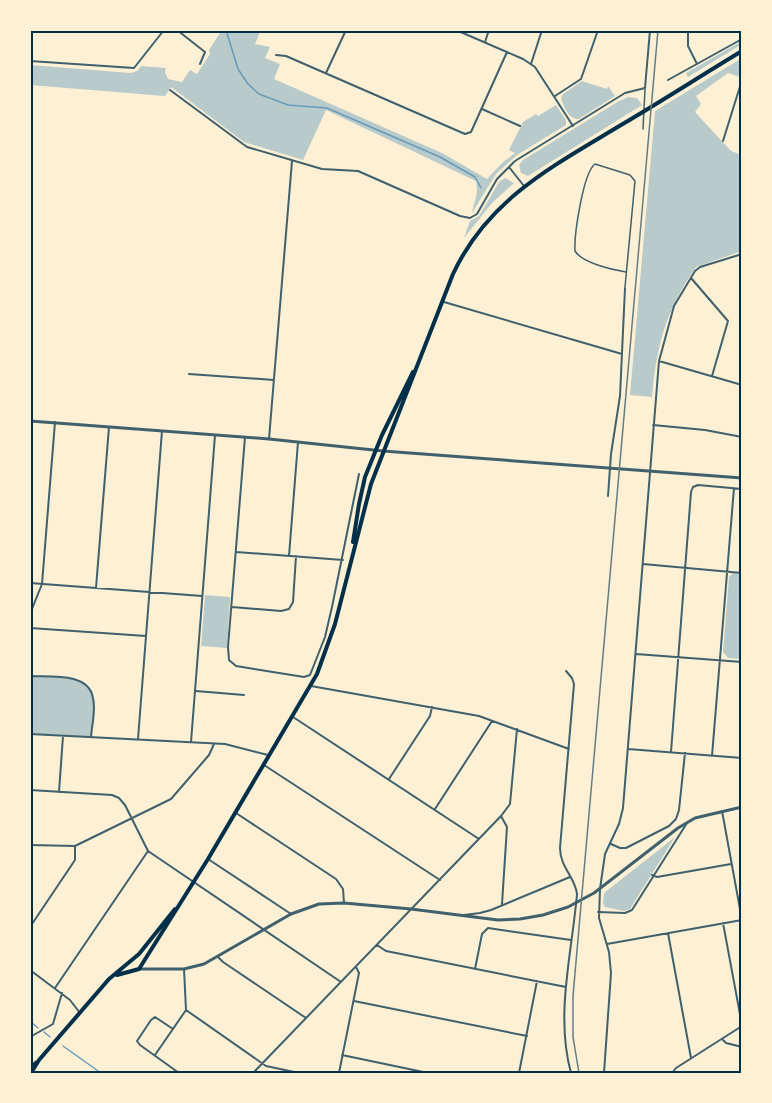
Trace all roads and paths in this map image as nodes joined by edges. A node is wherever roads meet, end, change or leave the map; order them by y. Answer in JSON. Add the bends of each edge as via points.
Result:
{"nodes":[{"id":1,"x":164,"y":30,"type":"edge"},
{"id":2,"x":177,"y":30,"type":"edge"},
{"id":3,"x":346,"y":30,"type":"edge"},
{"id":4,"x":456,"y":30,"type":"edge"},
{"id":5,"x":489,"y":30,"type":"edge"},
{"id":6,"x":542,"y":30,"type":"edge"},
{"id":7,"x":598,"y":30,"type":"edge"},
{"id":8,"x":650,"y":30,"type":"edge"},
{"id":9,"x":688,"y":30,"type":"edge"},
{"id":10,"x":742,"y":39,"type":"edge"},
{"id":11,"x":485,"y":43,"type":"junction"},
{"id":12,"x":742,"y":51,"type":"edge"},
{"id":13,"x":507,"y":52,"type":"junction"},
{"id":14,"x":276,"y":55,"type":"dead end"},
{"id":15,"x":30,"y":61,"type":"edge"},
{"id":16,"x":200,"y":64,"type":"dead end"},
{"id":17,"x":531,"y":64,"type":"junction"},
{"id":18,"x":697,"y":64,"type":"junction"},
{"id":19,"x":326,"y":74,"type":"junction"},
{"id":20,"x":742,"y":80,"type":"edge"},
{"id":21,"x":668,"y":81,"type":"dead end"},
{"id":22,"x":645,"y":88,"type":"junction"},
{"id":23,"x":170,"y":90,"type":"dead end"},
{"id":24,"x":555,"y":96,"type":"junction"},
{"id":25,"x":736,"y":98,"type":"junction"},
{"id":26,"x":742,"y":100,"type":"edge"},
{"id":27,"x":482,"y":110,"type":"junction"},
{"id":28,"x":520,"y":126,"type":"dead end"},
{"id":29,"x":573,"y":126,"type":"junction"},
{"id":30,"x":643,"y":129,"type":"dead end"},
{"id":31,"x":723,"y":141,"type":"dead end"},
{"id":32,"x":292,"y":161,"type":"junction"},
{"id":33,"x":509,"y":167,"type":"junction"},
{"id":34,"x":524,"y":186,"type":"junction"},
{"id":35,"x":742,"y":254,"type":"edge"},
{"id":36,"x":626,"y":272,"type":"junction"},
{"id":37,"x":691,"y":278,"type":"junction"},
{"id":38,"x":625,"y":288,"type":"joint"},
{"id":39,"x":442,"y":302,"type":"junction"},
{"id":40,"x":622,"y":354,"type":"junction"},
{"id":41,"x":658,"y":361,"type":"junction"},
{"id":42,"x":415,"y":369,"type":"junction"},
{"id":43,"x":189,"y":374,"type":"dead end"},
{"id":44,"x":712,"y":376,"type":"junction"},
{"id":45,"x":273,"y":380,"type":"junction"},
{"id":46,"x":742,"y":385,"type":"edge"},
{"id":47,"x":30,"y":421,"type":"edge"},
{"id":48,"x":55,"y":422,"type":"junction"},
{"id":49,"x":653,"y":425,"type":"junction"},
{"id":50,"x":109,"y":427,"type":"junction"},
{"id":51,"x":162,"y":431,"type":"junction"},
{"id":52,"x":215,"y":435,"type":"junction"},
{"id":53,"x":245,"y":437,"type":"junction"},
{"id":54,"x":742,"y":437,"type":"edge"},
{"id":55,"x":269,"y":439,"type":"junction"},
{"id":56,"x":298,"y":442,"type":"junction"},
{"id":57,"x":376,"y":450,"type":"junction"},
{"id":58,"x":383,"y":451,"type":"junction"},
{"id":59,"x":359,"y":474,"type":"dead end"},
{"id":60,"x":742,"y":478,"type":"edge"},
{"id":61,"x":734,"y":488,"type":"junction"},
{"id":62,"x":742,"y":489,"type":"edge"},
{"id":63,"x":608,"y":496,"type":"dead end"},
{"id":64,"x":236,"y":552,"type":"junction"},
{"id":65,"x":289,"y":556,"type":"junction"},
{"id":66,"x":296,"y":556,"type":"junction"},
{"id":67,"x":351,"y":559,"type":"junction"},
{"id":68,"x":343,"y":560,"type":"junction"},
{"id":69,"x":643,"y":564,"type":"junction"},
{"id":70,"x":686,"y":568,"type":"junction"},
{"id":71,"x":727,"y":572,"type":"junction"},
{"id":72,"x":742,"y":573,"type":"edge"},
{"id":73,"x":30,"y":583,"type":"edge"},
{"id":74,"x":42,"y":584,"type":"junction"},
{"id":75,"x":96,"y":588,"type":"junction"},
{"id":76,"x":149,"y":592,"type":"junction"},
{"id":77,"x":202,"y":596,"type":"junction"},
{"id":78,"x":232,"y":607,"type":"junction"},
{"id":79,"x":30,"y":614,"type":"edge"},
{"id":80,"x":30,"y":628,"type":"edge"},
{"id":81,"x":146,"y":636,"type":"junction"},
{"id":82,"x":636,"y":654,"type":"junction"},
{"id":83,"x":679,"y":658,"type":"junction"},
{"id":84,"x":720,"y":661,"type":"junction"},
{"id":85,"x":742,"y":662,"type":"edge"},
{"id":86,"x":566,"y":671,"type":"dead end"},
{"id":87,"x":30,"y":676,"type":"edge"},
{"id":88,"x":311,"y":686,"type":"junction"},
{"id":89,"x":195,"y":691,"type":"junction"},
{"id":90,"x":244,"y":695,"type":"dead end"},
{"id":91,"x":432,"y":707,"type":"junction"},
{"id":92,"x":293,"y":717,"type":"junction"},
{"id":93,"x":492,"y":721,"type":"junction"},
{"id":94,"x":517,"y":729,"type":"junction"},
{"id":95,"x":30,"y":734,"type":"edge"},
{"id":96,"x":63,"y":736,"type":"junction"},
{"id":97,"x":91,"y":737,"type":"junction"},
{"id":98,"x":138,"y":739,"type":"junction"},
{"id":99,"x":191,"y":742,"type":"junction"},
{"id":100,"x":214,"y":744,"type":"junction"},
{"id":101,"x":568,"y":749,"type":"junction"},
{"id":102,"x":628,"y":749,"type":"junction"},
{"id":103,"x":671,"y":752,"type":"junction"},
{"id":104,"x":685,"y":753,"type":"junction"},
{"id":105,"x":270,"y":756,"type":"junction"},
{"id":106,"x":712,"y":756,"type":"junction"},
{"id":107,"x":742,"y":758,"type":"edge"},
{"id":108,"x":264,"y":765,"type":"junction"},
{"id":109,"x":388,"y":780,"type":"junction"},
{"id":110,"x":30,"y":790,"type":"edge"},
{"id":111,"x":59,"y":792,"type":"junction"},
{"id":112,"x":742,"y":807,"type":"edge"},
{"id":113,"x":434,"y":810,"type":"junction"},
{"id":114,"x":722,"y":811,"type":"junction"},
{"id":115,"x":236,"y":813,"type":"junction"},
{"id":116,"x":501,"y":816,"type":"junction"},
{"id":117,"x":131,"y":820,"type":"junction"},
{"id":118,"x":688,"y":821,"type":"junction"},
{"id":119,"x":479,"y":839,"type":"junction"},
{"id":120,"x":610,"y":843,"type":"junction"},
{"id":121,"x":30,"y":845,"type":"edge"},
{"id":122,"x":75,"y":846,"type":"junction"},
{"id":123,"x":148,"y":851,"type":"junction"},
{"id":124,"x":208,"y":859,"type":"junction"},
{"id":125,"x":731,"y":864,"type":"junction"},
{"id":126,"x":652,"y":875,"type":"junction"},
{"id":127,"x":570,"y":876,"type":"junction"},
{"id":128,"x":440,"y":880,"type":"junction"},
{"id":129,"x":193,"y":882,"type":"junction"},
{"id":130,"x":344,"y":903,"type":"junction"},
{"id":131,"x":179,"y":904,"type":"junction"},
{"id":132,"x":502,"y":904,"type":"junction"},
{"id":133,"x":411,"y":909,"type":"junction"},
{"id":134,"x":598,"y":912,"type":"junction"},
{"id":135,"x":291,"y":914,"type":"junction"},
{"id":136,"x":464,"y":915,"type":"junction"},
{"id":137,"x":742,"y":920,"type":"edge"},
{"id":138,"x":723,"y":923,"type":"junction"},
{"id":139,"x":30,"y":927,"type":"edge"},
{"id":140,"x":264,"y":930,"type":"junction"},
{"id":141,"x":668,"y":933,"type":"junction"},
{"id":142,"x":570,"y":940,"type":"junction"},
{"id":143,"x":607,"y":944,"type":"junction"},
{"id":144,"x":377,"y":945,"type":"junction"},
{"id":145,"x":137,"y":957,"type":"junction"},
{"id":146,"x":218,"y":957,"type":"junction"},
{"id":147,"x":356,"y":967,"type":"junction"},
{"id":148,"x":139,"y":969,"type":"junction"},
{"id":149,"x":184,"y":969,"type":"junction"},
{"id":150,"x":475,"y":969,"type":"junction"},
{"id":151,"x":30,"y":970,"type":"edge"},
{"id":152,"x":113,"y":976,"type":"junction"},
{"id":153,"x":537,"y":981,"type":"junction"},
{"id":154,"x":341,"y":982,"type":"junction"},
{"id":155,"x":566,"y":987,"type":"junction"},
{"id":156,"x":55,"y":988,"type":"junction"},
{"id":157,"x":62,"y":993,"type":"junction"},
{"id":158,"x":354,"y":1001,"type":"junction"},
{"id":159,"x":186,"y":1010,"type":"junction"},
{"id":160,"x":80,"y":1014,"type":"junction"},
{"id":161,"x":306,"y":1018,"type":"junction"},
{"id":162,"x":742,"y":1025,"type":"edge"},
{"id":163,"x":173,"y":1029,"type":"junction"},
{"id":164,"x":527,"y":1036,"type":"junction"},
{"id":165,"x":30,"y":1037,"type":"edge"},
{"id":166,"x":722,"y":1039,"type":"junction"},
{"id":167,"x":742,"y":1047,"type":"edge"},
{"id":168,"x":154,"y":1055,"type":"junction"},
{"id":169,"x":342,"y":1056,"type":"junction"},
{"id":170,"x":691,"y":1058,"type":"junction"},
{"id":171,"x":39,"y":1060,"type":"junction"},
{"id":172,"x":262,"y":1064,"type":"junction"},
{"id":173,"x":30,"y":1068,"type":"edge"},
{"id":174,"x":406,"y":1069,"type":"junction"},
{"id":175,"x":31,"y":1073,"type":"edge"},
{"id":176,"x":179,"y":1073,"type":"edge"},
{"id":177,"x":253,"y":1073,"type":"edge"},
{"id":178,"x":299,"y":1073,"type":"edge"},
{"id":179,"x":339,"y":1073,"type":"edge"},
{"id":180,"x":405,"y":1073,"type":"edge"},
{"id":181,"x":428,"y":1073,"type":"edge"},
{"id":182,"x":519,"y":1073,"type":"edge"},
{"id":183,"x":571,"y":1073,"type":"edge"},
{"id":184,"x":604,"y":1073,"type":"edge"},
{"id":185,"x":672,"y":1073,"type":"edge"}],
"edges":[{"from":1,"to":15,"type":"street","via":[[134,68]]},
{"from":2,"to":16,"type":"street","via":[[205,52]]},
{"from":3,"to":19,"type":"street"},
{"from":4,"to":11,"type":"street"},
{"from":5,"to":11,"type":"street"},
{"from":6,"to":17,"type":"street"},
{"from":7,"to":24,"type":"street","via":[[581,79]]},
{"from":8,"to":22,"type":"street"},
{"from":9,"to":18,"type":"street","via":[[688,46]]},
{"from":10,"to":18,"type":"street"},
{"from":11,"to":13,"type":"street"},
{"from":12,"to":34,"type":"main road"},
{"from":13,"to":17,"type":"street"},
{"from":13,"to":27,"type":"street"},
{"from":14,"to":19,"type":"street"},
{"from":17,"to":24,"type":"street"},
{"from":18,"to":21,"type":"street"},
{"from":19,"to":27,"type":"street","via":[[465,134],[471,132]]},
{"from":20,"to":25,"type":"street"},
{"from":22,"to":29,"type":"street","via":[[625,93]]},
{"from":22,"to":30,"type":"lane"},
{"from":23,"to":32,"type":"street","via":[[242,145]]},
{"from":24,"to":29,"type":"street"},
{"from":25,"to":26,"type":"street"},
{"from":25,"to":31,"type":"street"},
{"from":27,"to":28,"type":"street"},
{"from":29,"to":33,"type":"street"},
{"from":32,"to":33,"type":"street","via":[[328,170],[358,171],[467,219],[477,214],[497,179]]},
{"from":32,"to":45,"type":"street"},
{"from":33,"to":34,"type":"street"},
{"from":34,"to":39,"type":"main road","via":[[497,209],[473,238]]},
{"from":35,"to":37,"type":"street","via":[[700,267]]},
{"from":36,"to":36,"type":"lane","via":[[582,258],[575,251],[583,192],[595,164],[634,178]]},
{"from":36,"to":38,"type":"lane"},
{"from":37,"to":41,"type":"street","via":[[672,312]]},
{"from":37,"to":44,"type":"street","via":[[728,321]]},
{"from":38,"to":40,"type":"street"},
{"from":39,"to":40,"type":"street"},
{"from":39,"to":42,"type":"main road"},
{"from":40,"to":63,"type":"street"},
{"from":41,"to":44,"type":"street"},
{"from":41,"to":49,"type":"street"},
{"from":42,"to":57,"type":"main road"},
{"from":42,"to":58,"type":"main road"},
{"from":43,"to":45,"type":"street"},
{"from":44,"to":46,"type":"street"},
{"from":45,"to":55,"type":"street"},
{"from":47,"to":48,"type":"street"},
{"from":48,"to":50,"type":"street"},
{"from":48,"to":74,"type":"street"},
{"from":49,"to":54,"type":"street"},
{"from":49,"to":69,"type":"street"},
{"from":50,"to":51,"type":"street"},
{"from":50,"to":75,"type":"street"},
{"from":51,"to":52,"type":"street"},
{"from":51,"to":76,"type":"street"},
{"from":52,"to":53,"type":"street"},
{"from":52,"to":77,"type":"street"},
{"from":53,"to":55,"type":"street"},
{"from":53,"to":64,"type":"street"},
{"from":55,"to":56,"type":"street"},
{"from":56,"to":57,"type":"street"},
{"from":56,"to":65,"type":"street"},
{"from":57,"to":58,"type":"street"},
{"from":57,"to":67,"type":"main road","via":[[361,492]]},
{"from":58,"to":60,"type":"street"},
{"from":58,"to":67,"type":"main road"},
{"from":59,"to":68,"type":"street"},
{"from":61,"to":62,"type":"street"},
{"from":61,"to":70,"type":"street","via":[[693,487]]},
{"from":61,"to":71,"type":"street"},
{"from":64,"to":65,"type":"street"},
{"from":64,"to":78,"type":"street"},
{"from":65,"to":66,"type":"street"},
{"from":66,"to":68,"type":"street"},
{"from":66,"to":78,"type":"street","via":[[293,602],[289,609]]},
{"from":67,"to":88,"type":"main road","via":[[331,640]]},
{"from":68,"to":78,"type":"street","via":[[325,637],[309,676],[232,665],[228,656]]},
{"from":69,"to":70,"type":"street"},
{"from":69,"to":82,"type":"street"},
{"from":70,"to":71,"type":"street"},
{"from":70,"to":83,"type":"street"},
{"from":71,"to":72,"type":"street"},
{"from":71,"to":84,"type":"street"},
{"from":73,"to":74,"type":"street"},
{"from":74,"to":75,"type":"street"},
{"from":74,"to":79,"type":"street"},
{"from":75,"to":76,"type":"street"},
{"from":76,"to":77,"type":"street"},
{"from":76,"to":81,"type":"street"},
{"from":77,"to":89,"type":"street"},
{"from":80,"to":81,"type":"street"},
{"from":81,"to":98,"type":"street"},
{"from":82,"to":83,"type":"street"},
{"from":82,"to":102,"type":"street"},
{"from":83,"to":84,"type":"street"},
{"from":83,"to":103,"type":"street"},
{"from":84,"to":85,"type":"street"},
{"from":84,"to":106,"type":"street"},
{"from":86,"to":101,"type":"street","via":[[574,684]]},
{"from":87,"to":97,"type":"street","via":[[76,679],[90,688],[94,701]]},
{"from":88,"to":91,"type":"street"},
{"from":88,"to":92,"type":"main road"},
{"from":89,"to":90,"type":"street"},
{"from":89,"to":99,"type":"street"},
{"from":91,"to":93,"type":"street"},
{"from":91,"to":109,"type":"street"},
{"from":92,"to":105,"type":"main road"},
{"from":92,"to":109,"type":"street"},
{"from":93,"to":94,"type":"street"},
{"from":93,"to":113,"type":"street"},
{"from":94,"to":101,"type":"street"},
{"from":94,"to":116,"type":"street","via":[[510,804]]},
{"from":95,"to":96,"type":"street"},
{"from":96,"to":97,"type":"street"},
{"from":96,"to":111,"type":"street"},
{"from":97,"to":98,"type":"street"},
{"from":98,"to":99,"type":"street"},
{"from":99,"to":100,"type":"street"},
{"from":100,"to":105,"type":"street"},
{"from":100,"to":117,"type":"street","via":[[171,799]]},
{"from":101,"to":127,"type":"street","via":[[560,853]]},
{"from":102,"to":103,"type":"street"},
{"from":102,"to":120,"type":"street","via":[[620,824]]},
{"from":103,"to":104,"type":"street"},
{"from":104,"to":106,"type":"street"},
{"from":104,"to":120,"type":"street","via":[[680,810],[675,821],[626,848]]},
{"from":105,"to":108,"type":"main road"},
{"from":106,"to":107,"type":"street"},
{"from":108,"to":115,"type":"main road"},
{"from":108,"to":128,"type":"street"},
{"from":109,"to":113,"type":"street"},
{"from":110,"to":111,"type":"street"},
{"from":111,"to":117,"type":"street","via":[[112,795],[119,798]]},
{"from":112,"to":114,"type":"street"},
{"from":113,"to":119,"type":"street"},
{"from":114,"to":118,"type":"street"},
{"from":114,"to":125,"type":"street"},
{"from":115,"to":124,"type":"main road"},
{"from":115,"to":130,"type":"street","via":[[336,879],[343,890]]},
{"from":116,"to":119,"type":"street"},
{"from":116,"to":132,"type":"street","via":[[507,827]]},
{"from":117,"to":122,"type":"street"},
{"from":117,"to":123,"type":"street"},
{"from":118,"to":126,"type":"street"},
{"from":118,"to":136,"type":"street","via":[[594,893],[568,907],[520,919]]},
{"from":119,"to":128,"type":"street"},
{"from":120,"to":134,"type":"street","via":[[602,864]]},
{"from":121,"to":122,"type":"street"},
{"from":122,"to":139,"type":"street","via":[[75,860]]},
{"from":123,"to":129,"type":"street"},
{"from":123,"to":156,"type":"street"},
{"from":124,"to":129,"type":"main road"},
{"from":124,"to":135,"type":"street"},
{"from":125,"to":126,"type":"street"},
{"from":125,"to":137,"type":"street"},
{"from":126,"to":134,"type":"street","via":[[630,911]]},
{"from":127,"to":132,"type":"street"},
{"from":127,"to":142,"type":"street","via":[[577,894]]},
{"from":128,"to":133,"type":"street"},
{"from":129,"to":131,"type":"main road"},
{"from":129,"to":140,"type":"street"},
{"from":130,"to":133,"type":"street"},
{"from":130,"to":135,"type":"street","via":[[319,904]]},
{"from":131,"to":145,"type":"main road"},
{"from":131,"to":148,"type":"main road"},
{"from":132,"to":136,"type":"street"},
{"from":133,"to":136,"type":"street"},
{"from":133,"to":144,"type":"street"},
{"from":134,"to":143,"type":"street"},
{"from":135,"to":140,"type":"street"},
{"from":137,"to":138,"type":"street"},
{"from":138,"to":141,"type":"street"},
{"from":138,"to":162,"type":"street"},
{"from":140,"to":146,"type":"street"},
{"from":140,"to":154,"type":"street"},
{"from":141,"to":143,"type":"street"},
{"from":141,"to":170,"type":"street"},
{"from":142,"to":150,"type":"street","via":[[486,929]]},
{"from":142,"to":155,"type":"street"},
{"from":143,"to":184,"type":"street","via":[[611,980]]},
{"from":144,"to":147,"type":"street"},
{"from":144,"to":150,"type":"street","via":[[386,951]]},
{"from":145,"to":148,"type":"main road"},
{"from":145,"to":152,"type":"main road"},
{"from":146,"to":149,"type":"street"},
{"from":146,"to":161,"type":"street"},
{"from":147,"to":154,"type":"street"},
{"from":147,"to":158,"type":"street","via":[[359,972]]},
{"from":148,"to":149,"type":"street"},
{"from":148,"to":152,"type":"main road"},
{"from":149,"to":159,"type":"street"},
{"from":150,"to":153,"type":"street"},
{"from":151,"to":156,"type":"street"},
{"from":152,"to":160,"type":"main road"},
{"from":153,"to":155,"type":"street"},
{"from":153,"to":164,"type":"street"},
{"from":154,"to":161,"type":"street"},
{"from":155,"to":183,"type":"street","via":[[564,1026]]},
{"from":156,"to":157,"type":"street"},
{"from":157,"to":160,"type":"street"},
{"from":157,"to":165,"type":"street","via":[[53,1024]]},
{"from":158,"to":164,"type":"street"},
{"from":158,"to":169,"type":"street"},
{"from":159,"to":163,"type":"street"},
{"from":159,"to":172,"type":"street"},
{"from":160,"to":171,"type":"main road"},
{"from":161,"to":172,"type":"street"},
{"from":162,"to":166,"type":"street"},
{"from":163,"to":168,"type":"street"},
{"from":163,"to":168,"type":"street","via":[[155,1017],[139,1036],[140,1045]]},
{"from":164,"to":182,"type":"street"},
{"from":166,"to":167,"type":"street"},
{"from":166,"to":170,"type":"street"},
{"from":168,"to":176,"type":"street"},
{"from":169,"to":174,"type":"street"},
{"from":169,"to":179,"type":"street"},
{"from":170,"to":185,"type":"street"},
{"from":171,"to":173,"type":"main road"},
{"from":171,"to":175,"type":"main road"},
{"from":172,"to":177,"type":"street"},
{"from":172,"to":178,"type":"street"},
{"from":174,"to":180,"type":"street"},
{"from":174,"to":181,"type":"street"}]}
